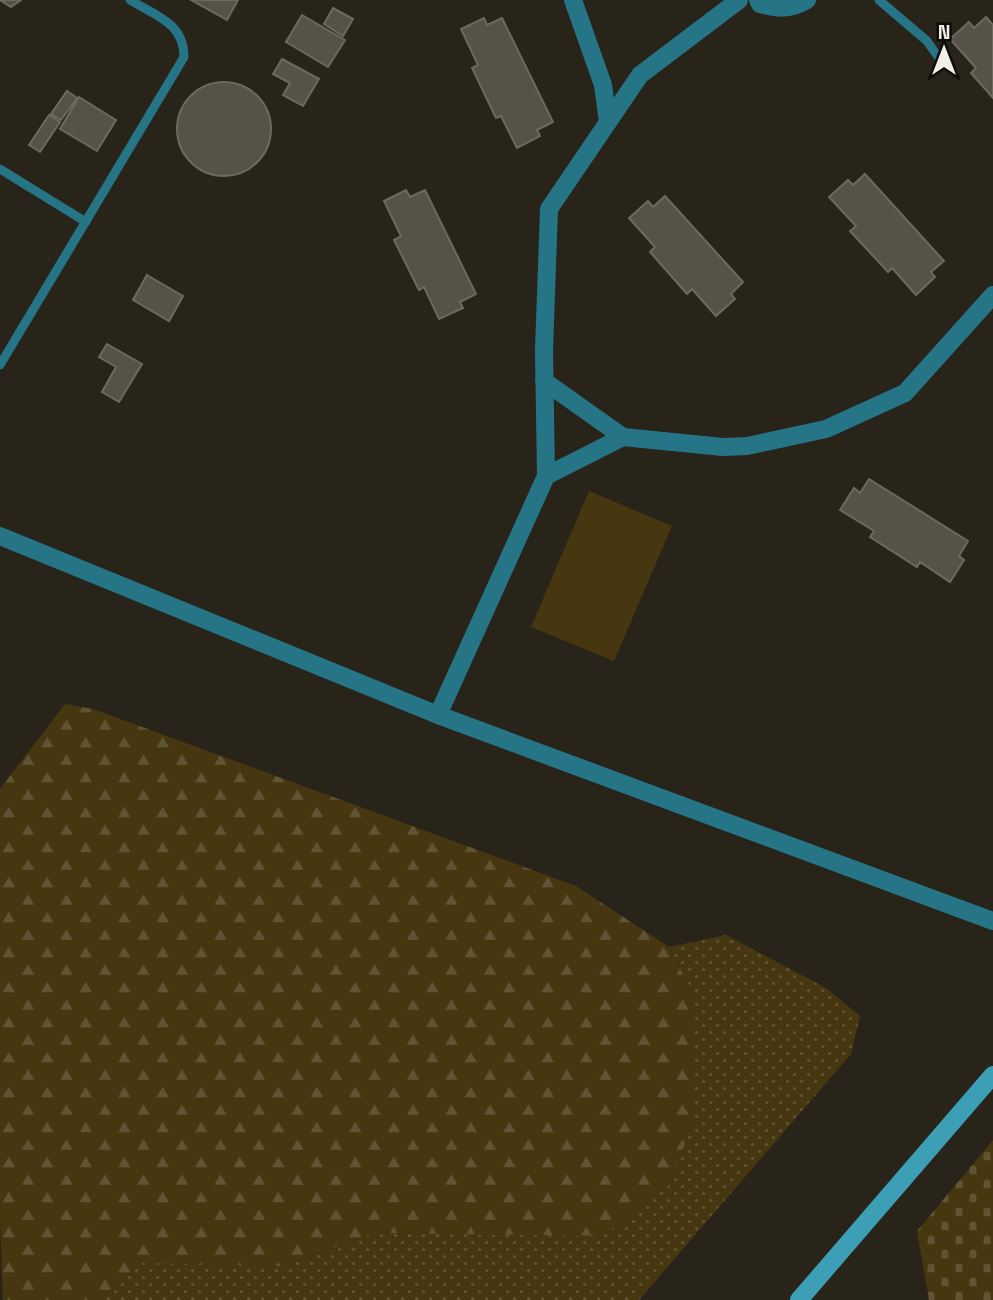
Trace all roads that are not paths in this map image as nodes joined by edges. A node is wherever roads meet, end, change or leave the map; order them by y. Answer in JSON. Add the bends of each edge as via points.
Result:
{"nodes":[{"id":1,"x":130,"y":0,"type":"edge"},
{"id":2,"x":573,"y":0,"type":"edge"},
{"id":3,"x":740,"y":0,"type":"edge"},
{"id":4,"x":758,"y":0,"type":"edge"},
{"id":5,"x":807,"y":0,"type":"edge"},
{"id":6,"x":879,"y":0,"type":"edge"},
{"id":7,"x":941,"y":61,"type":"dead end"},
{"id":8,"x":608,"y":122,"type":"junction"},
{"id":9,"x":0,"y":169,"type":"edge"},
{"id":10,"x":86,"y":222,"type":"junction"},
{"id":11,"x":993,"y":295,"type":"edge"},
{"id":12,"x":0,"y":365,"type":"edge"},
{"id":13,"x":544,"y":381,"type":"junction"},
{"id":14,"x":623,"y":437,"type":"junction"},
{"id":15,"x":546,"y":476,"type":"junction"},
{"id":16,"x":0,"y":536,"type":"edge"},
{"id":17,"x":438,"y":715,"type":"junction"},
{"id":18,"x":993,"y":921,"type":"edge"},
{"id":19,"x":993,"y":1075,"type":"edge"},
{"id":20,"x":799,"y":1300,"type":"edge"}],
"edges":[{"from":1,"to":10,"type":"lane","via":[[173,26],[184,41],[184,57]]},
{"from":2,"to":8,"type":"street","via":[[603,85]]},
{"from":3,"to":8,"type":"street","via":[[640,75]]},
{"from":4,"to":5,"type":"street","via":[[779,9]]},
{"from":6,"to":7,"type":"lane","via":[[927,41]]},
{"from":8,"to":13,"type":"street","via":[[549,209]]},
{"from":9,"to":10,"type":"lane"},
{"from":10,"to":12,"type":"lane"},
{"from":11,"to":14,"type":"street","via":[[905,393],[826,429],[723,447]]},
{"from":13,"to":14,"type":"street"},
{"from":13,"to":15,"type":"street"},
{"from":14,"to":15,"type":"street"},
{"from":15,"to":17,"type":"street"},
{"from":16,"to":17,"type":"street"},
{"from":17,"to":18,"type":"street"},
{"from":19,"to":20,"type":"street"}]}
